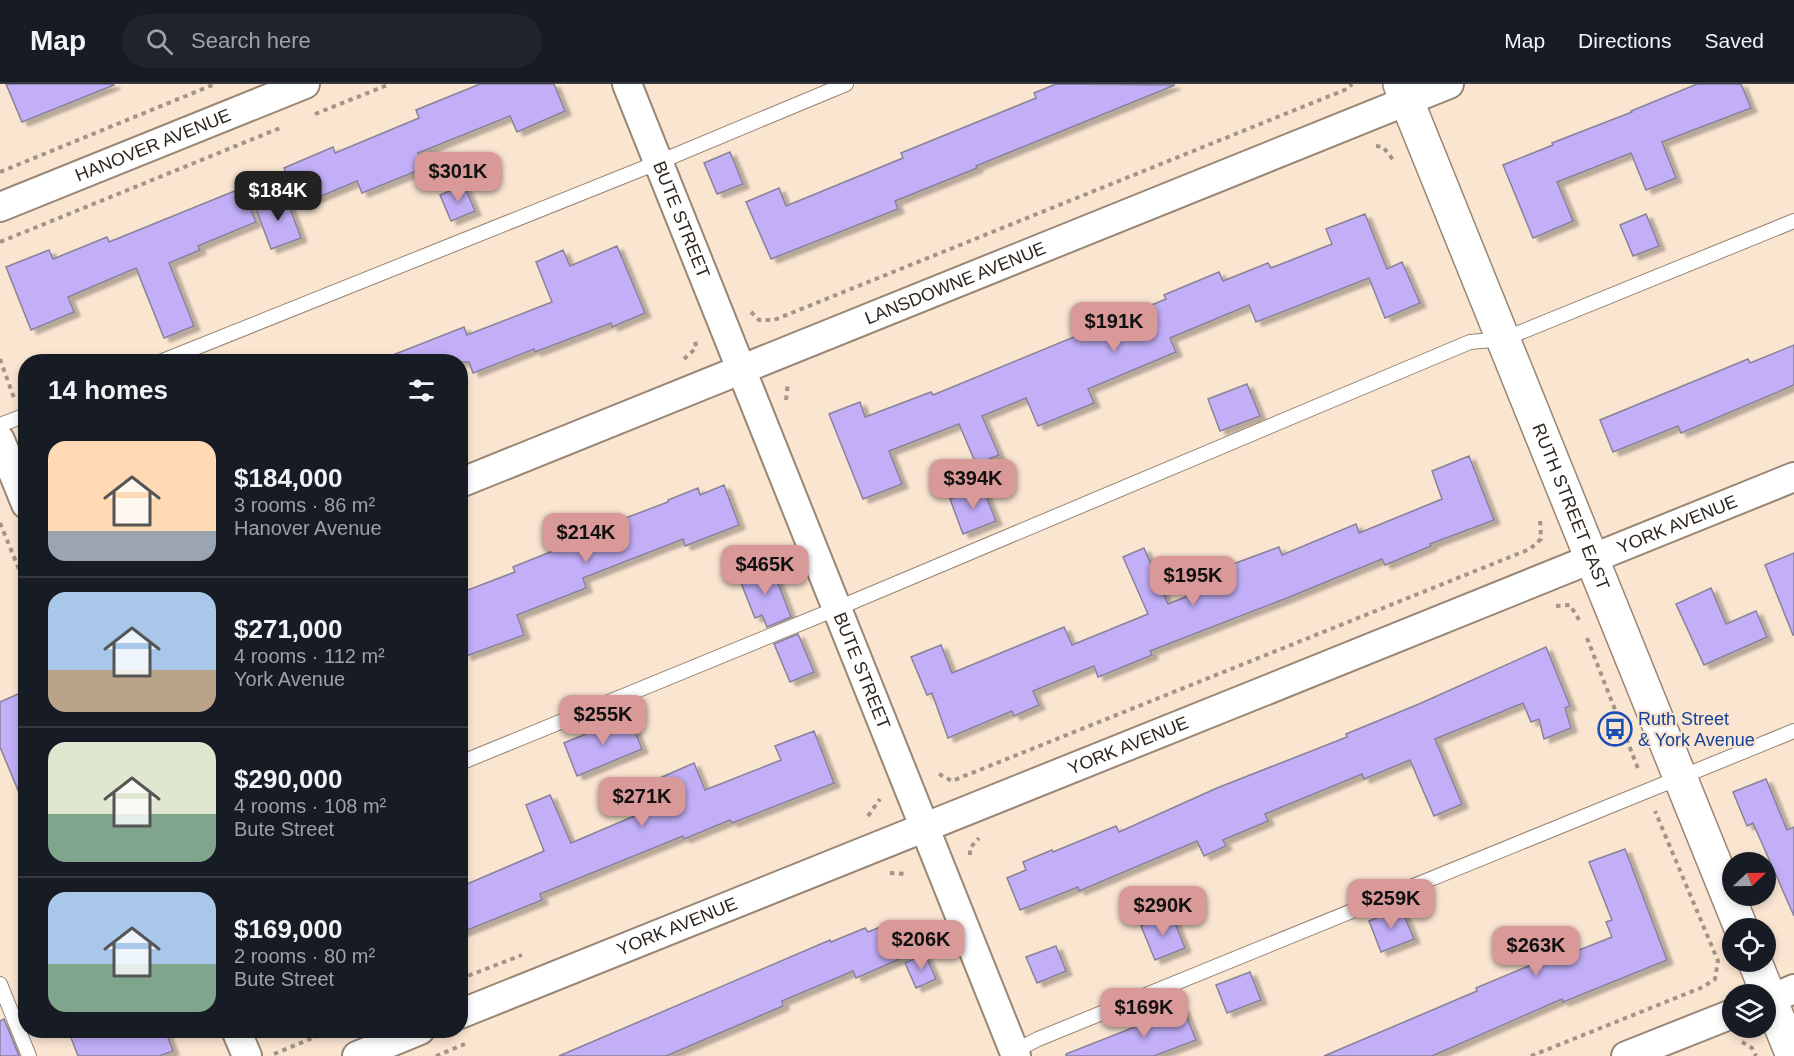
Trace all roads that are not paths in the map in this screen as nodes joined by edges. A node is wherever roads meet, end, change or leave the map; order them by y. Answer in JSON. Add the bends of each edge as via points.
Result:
{"nodes":[{"id":1,"x":305,"y":84,"type":"edge"},
{"id":2,"x":627,"y":84,"type":"edge"},
{"id":3,"x":846,"y":84,"type":"edge"},
{"id":4,"x":1449,"y":84,"type":"edge"},
{"id":5,"x":1403,"y":93,"type":"edge"},
{"id":6,"x":659,"y":162,"type":"junction"},
{"id":7,"x":0,"y":207,"type":"edge"},
{"id":8,"x":1794,"y":221,"type":"edge"},
{"id":9,"x":1504,"y":339,"type":"junction"},
{"id":10,"x":180,"y":354,"type":"edge"},
{"id":11,"x":742,"y":371,"type":"junction"},
{"id":12,"x":18,"y":419,"type":"edge"},
{"id":13,"x":0,"y":425,"type":"edge"},
{"id":14,"x":0,"y":440,"type":"edge"},
{"id":15,"x":1794,"y":477,"type":"edge"},
{"id":16,"x":468,"y":480,"type":"edge"},
{"id":17,"x":18,"y":484,"type":"edge"},
{"id":18,"x":1593,"y":559,"type":"junction"},
{"id":19,"x":838,"y":608,"type":"junction"},
{"id":20,"x":1794,"y":731,"type":"edge"},
{"id":21,"x":468,"y":760,"type":"edge"},
{"id":22,"x":1679,"y":778,"type":"junction"},
{"id":23,"x":924,"y":826,"type":"junction"},
{"id":24,"x":1738,"y":918,"type":"edge"},
{"id":25,"x":1761,"y":972,"type":"edge"},
{"id":26,"x":0,"y":984,"type":"edge"},
{"id":27,"x":1777,"y":996,"type":"edge"},
{"id":28,"x":468,"y":1011,"type":"edge"},
{"id":29,"x":1722,"y":1018,"type":"edge"},
{"id":30,"x":18,"y":1029,"type":"edge"},
{"id":31,"x":22,"y":1038,"type":"edge"},
{"id":32,"x":239,"y":1038,"type":"edge"},
{"id":33,"x":401,"y":1038,"type":"edge"},
{"id":34,"x":1011,"y":1055,"type":"edge"},
{"id":35,"x":29,"y":1056,"type":"edge"},
{"id":36,"x":247,"y":1056,"type":"edge"},
{"id":37,"x":357,"y":1056,"type":"edge"},
{"id":38,"x":1626,"y":1056,"type":"edge"},
{"id":39,"x":1793,"y":1056,"type":"edge"}],
"edges":[{"from":1,"to":7,"type":"street","name":"HANOVER AVENUE"},
{"from":2,"to":6,"type":"street","name":"BUTE STREET"},
{"from":3,"to":6,"type":"lane"},
{"from":4,"to":5,"type":"street","name":"LANSDOWNE AVENUE"},
{"from":5,"to":9,"type":"street","name":"RUTH STREET EAST"},
{"from":5,"to":11,"type":"street","name":"LANSDOWNE AVENUE"},
{"from":6,"to":10,"type":"lane"},
{"from":6,"to":11,"type":"street","name":"BUTE STREET"},
{"from":8,"to":9,"type":"lane"},
{"from":9,"to":18,"type":"street","name":"RUTH STREET EAST"},
{"from":9,"to":19,"type":"lane","via":[[1470,342]]},
{"from":11,"to":16,"type":"street","name":"LANSDOWNE AVENUE"},
{"from":11,"to":19,"type":"street","name":"BUTE STREET"},
{"from":12,"to":13,"type":"lane"},
{"from":14,"to":17,"type":"street"},
{"from":15,"to":18,"type":"street","name":"YORK AVENUE"},
{"from":18,"to":22,"type":"street","name":"RUTH STREET EAST"},
{"from":18,"to":23,"type":"street","name":"YORK AVENUE"},
{"from":19,"to":21,"type":"lane"},
{"from":19,"to":23,"type":"street","name":"BUTE STREET"},
{"from":20,"to":22,"type":"lane"},
{"from":22,"to":24,"type":"street","name":"RUTH STREET EAST"},
{"from":22,"to":34,"type":"lane","via":[[1060,1030]]},
{"from":23,"to":28,"type":"street","name":"YORK AVENUE"},
{"from":23,"to":34,"type":"street","name":"BUTE STREET"},
{"from":25,"to":27,"type":"street"},
{"from":26,"to":30,"type":"lane"},
{"from":27,"to":39,"type":"street"},
{"from":29,"to":38,"type":"street"},
{"from":31,"to":35,"type":"lane"},
{"from":32,"to":36,"type":"street"},
{"from":33,"to":37,"type":"street"}]}
